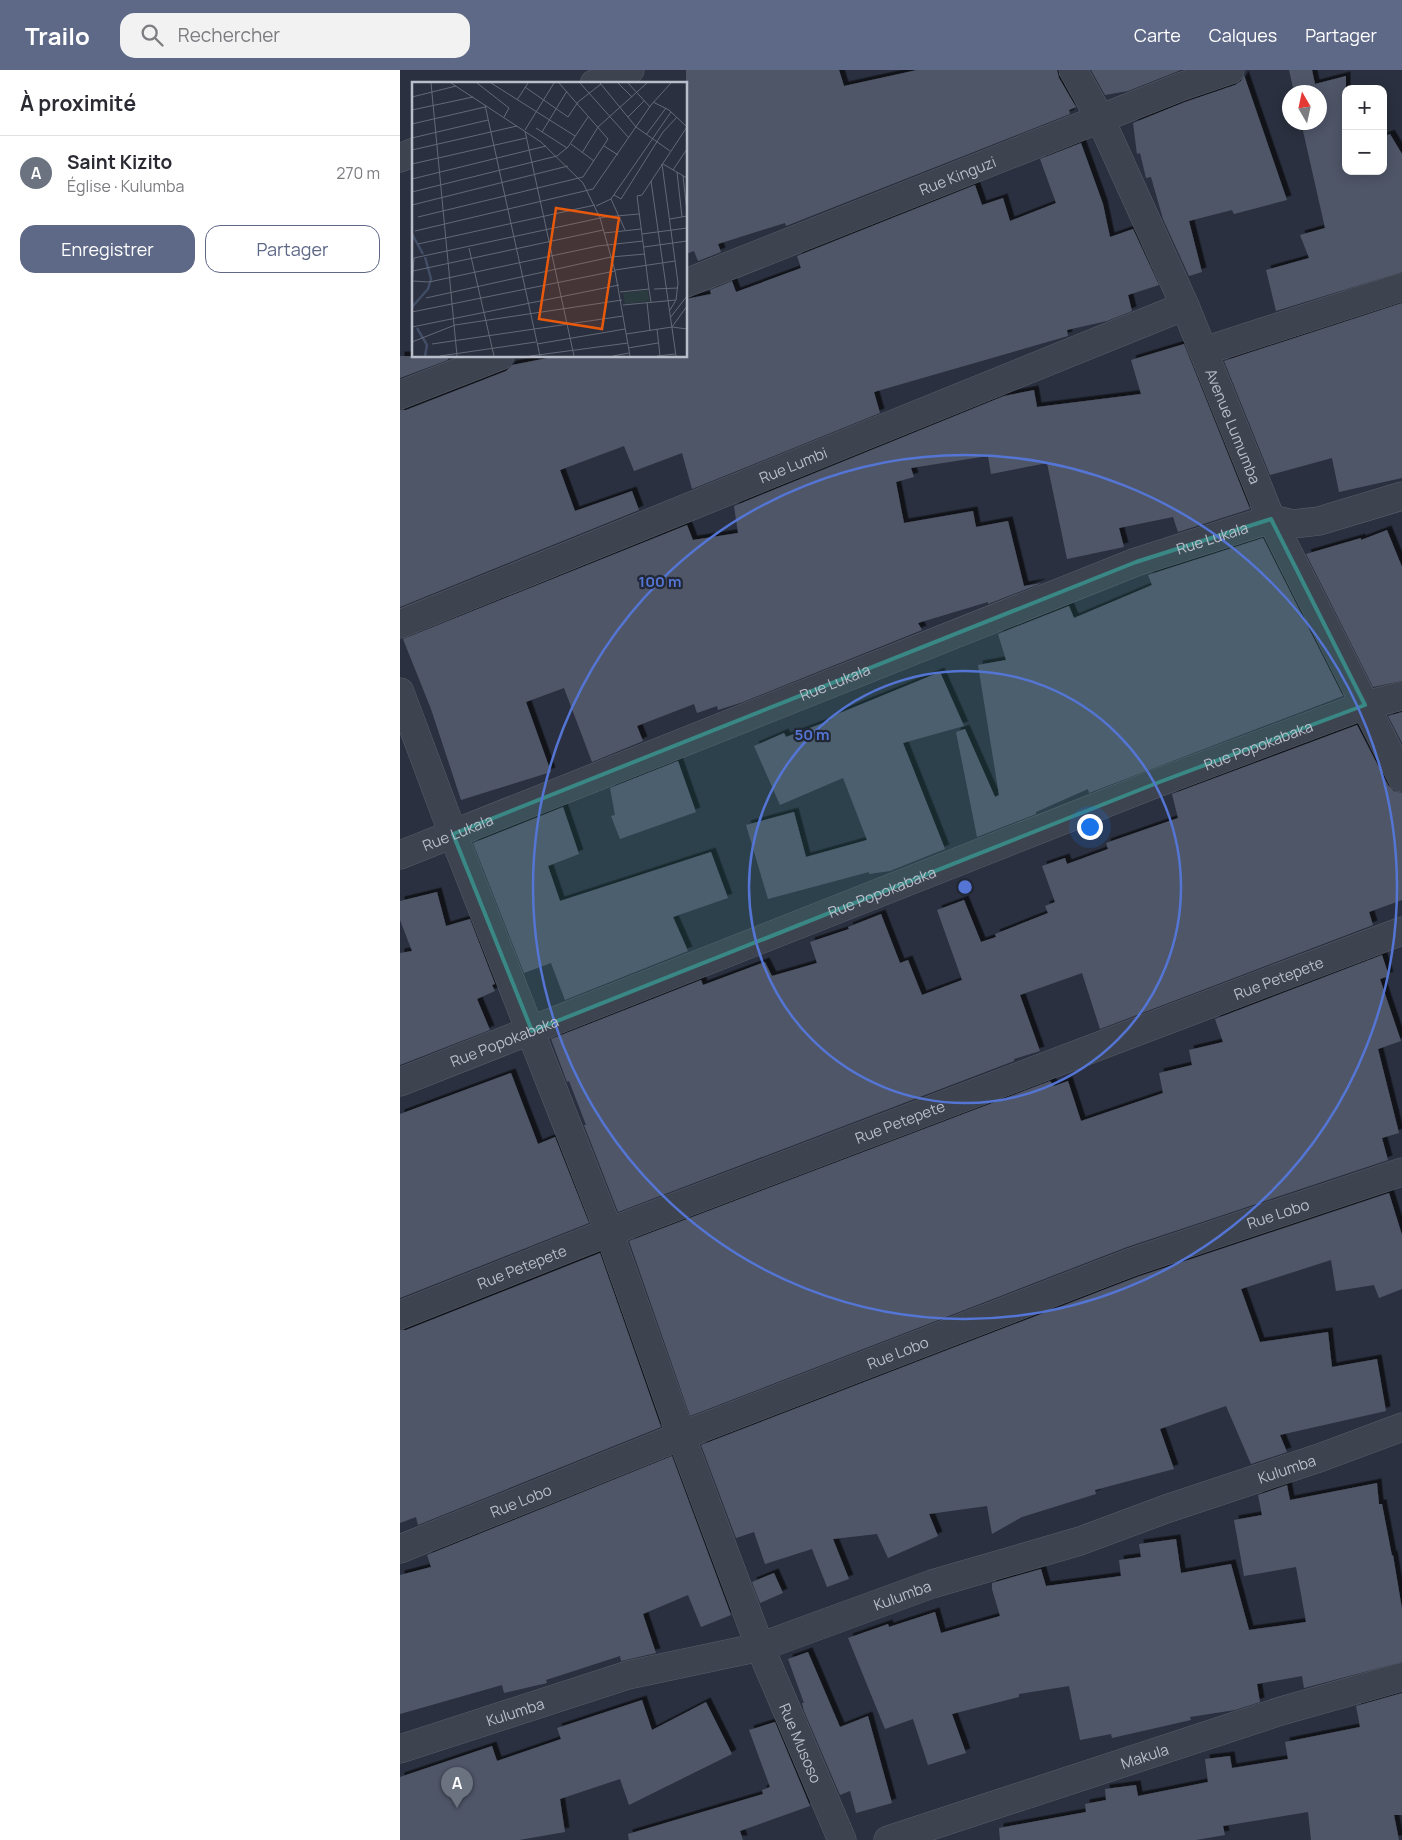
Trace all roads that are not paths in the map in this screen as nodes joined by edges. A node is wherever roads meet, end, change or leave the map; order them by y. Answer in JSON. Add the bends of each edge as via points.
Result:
{"nodes":[{"id":1,"x":630,"y":70,"type":"edge"},
{"id":2,"x":1073,"y":70,"type":"edge"},
{"id":3,"x":1230,"y":70,"type":"edge"},
{"id":4,"x":599,"y":82,"type":"edge"},
{"id":5,"x":1100,"y":118,"type":"junction"},
{"id":6,"x":412,"y":153,"type":"edge"},
{"id":7,"x":400,"y":158,"type":"edge"},
{"id":8,"x":688,"y":282,"type":"edge"},
{"id":9,"x":1402,"y":287,"type":"edge"},
{"id":10,"x":1185,"y":306,"type":"junction"},
{"id":11,"x":1204,"y":351,"type":"junction"},
{"id":12,"x":495,"y":358,"type":"edge"},
{"id":13,"x":400,"y":395,"type":"edge"},
{"id":14,"x":1402,"y":496,"type":"edge"},
{"id":15,"x":1271,"y":519,"type":"junction"},
{"id":16,"x":400,"y":624,"type":"edge"},
{"id":17,"x":400,"y":692,"type":"edge"},
{"id":18,"x":1402,"y":696,"type":"edge"},
{"id":19,"x":1365,"y":705,"type":"junction"},
{"id":20,"x":1402,"y":778,"type":"edge"},
{"id":21,"x":453,"y":834,"type":"junction"},
{"id":22,"x":400,"y":855,"type":"edge"},
{"id":23,"x":1402,"y":931,"type":"edge"},
{"id":24,"x":532,"y":1031,"type":"junction"},
{"id":25,"x":400,"y":1082,"type":"edge"},
{"id":26,"x":1402,"y":1172,"type":"edge"},
{"id":27,"x":609,"y":1232,"type":"junction"},
{"id":28,"x":400,"y":1315,"type":"edge"},
{"id":29,"x":1402,"y":1427,"type":"edge"},
{"id":30,"x":681,"y":1436,"type":"junction"},
{"id":31,"x":400,"y":1549,"type":"edge"},
{"id":32,"x":760,"y":1647,"type":"junction"},
{"id":33,"x":1402,"y":1677,"type":"edge"},
{"id":34,"x":400,"y":1749,"type":"edge"},
{"id":35,"x":842,"y":1840,"type":"edge"},
{"id":36,"x":888,"y":1840,"type":"edge"}],
"edges":[{"from":1,"to":4,"type":"street"},
{"from":2,"to":5,"type":"street","name":"Avenue Lumumba"},
{"from":3,"to":5,"type":"street","name":"Rue Kinguzi"},
{"from":5,"to":8,"type":"street","name":"Rue Kinguzi"},
{"from":5,"to":10,"type":"street","name":"Avenue Lumumba"},
{"from":6,"to":7,"type":"street"},
{"from":9,"to":11,"type":"street"},
{"from":10,"to":11,"type":"street","name":"Avenue Lumumba"},
{"from":10,"to":16,"type":"street","name":"Rue Lumbi"},
{"from":11,"to":15,"type":"street","name":"Avenue Lumumba"},
{"from":12,"to":13,"type":"street"},
{"from":14,"to":15,"type":"street","via":[[1320,521],[1293,524]]},
{"from":15,"to":19,"type":"street","name":"Avenue Lumumba"},
{"from":15,"to":21,"type":"street","name":"Rue Lukala","via":[[1136,562]]},
{"from":17,"to":21,"type":"street","name":"Rue Musoso"},
{"from":18,"to":19,"type":"street","name":"Rue Popokabaka"},
{"from":19,"to":20,"type":"street","name":"Avenue Lumumba"},
{"from":19,"to":24,"type":"street","name":"Rue Popokabaka","via":[[1156,783]]},
{"from":21,"to":22,"type":"street","name":"Rue Lukala"},
{"from":21,"to":24,"type":"street","name":"Rue Musoso"},
{"from":23,"to":27,"type":"street","name":"Rue Petepete"},
{"from":24,"to":25,"type":"street","name":"Rue Popokabaka"},
{"from":24,"to":27,"type":"street","name":"Rue Musoso"},
{"from":26,"to":30,"type":"street","name":"Rue Lobo","via":[[1132,1262]]},
{"from":27,"to":28,"type":"street","name":"Rue Petepete"},
{"from":27,"to":30,"type":"street","name":"Rue Musoso"},
{"from":29,"to":32,"type":"street","name":"Kulumba","via":[[1080,1542],[932,1584]]},
{"from":30,"to":31,"type":"street","name":"Rue Lobo"},
{"from":30,"to":32,"type":"street","name":"Rue Musoso"},
{"from":32,"to":34,"type":"street","name":"Kulumba","via":[[628,1674]]},
{"from":32,"to":35,"type":"street","name":"Rue Musoso"},
{"from":33,"to":36,"type":"street","name":"Makula","via":[[1281,1712]]}]}
